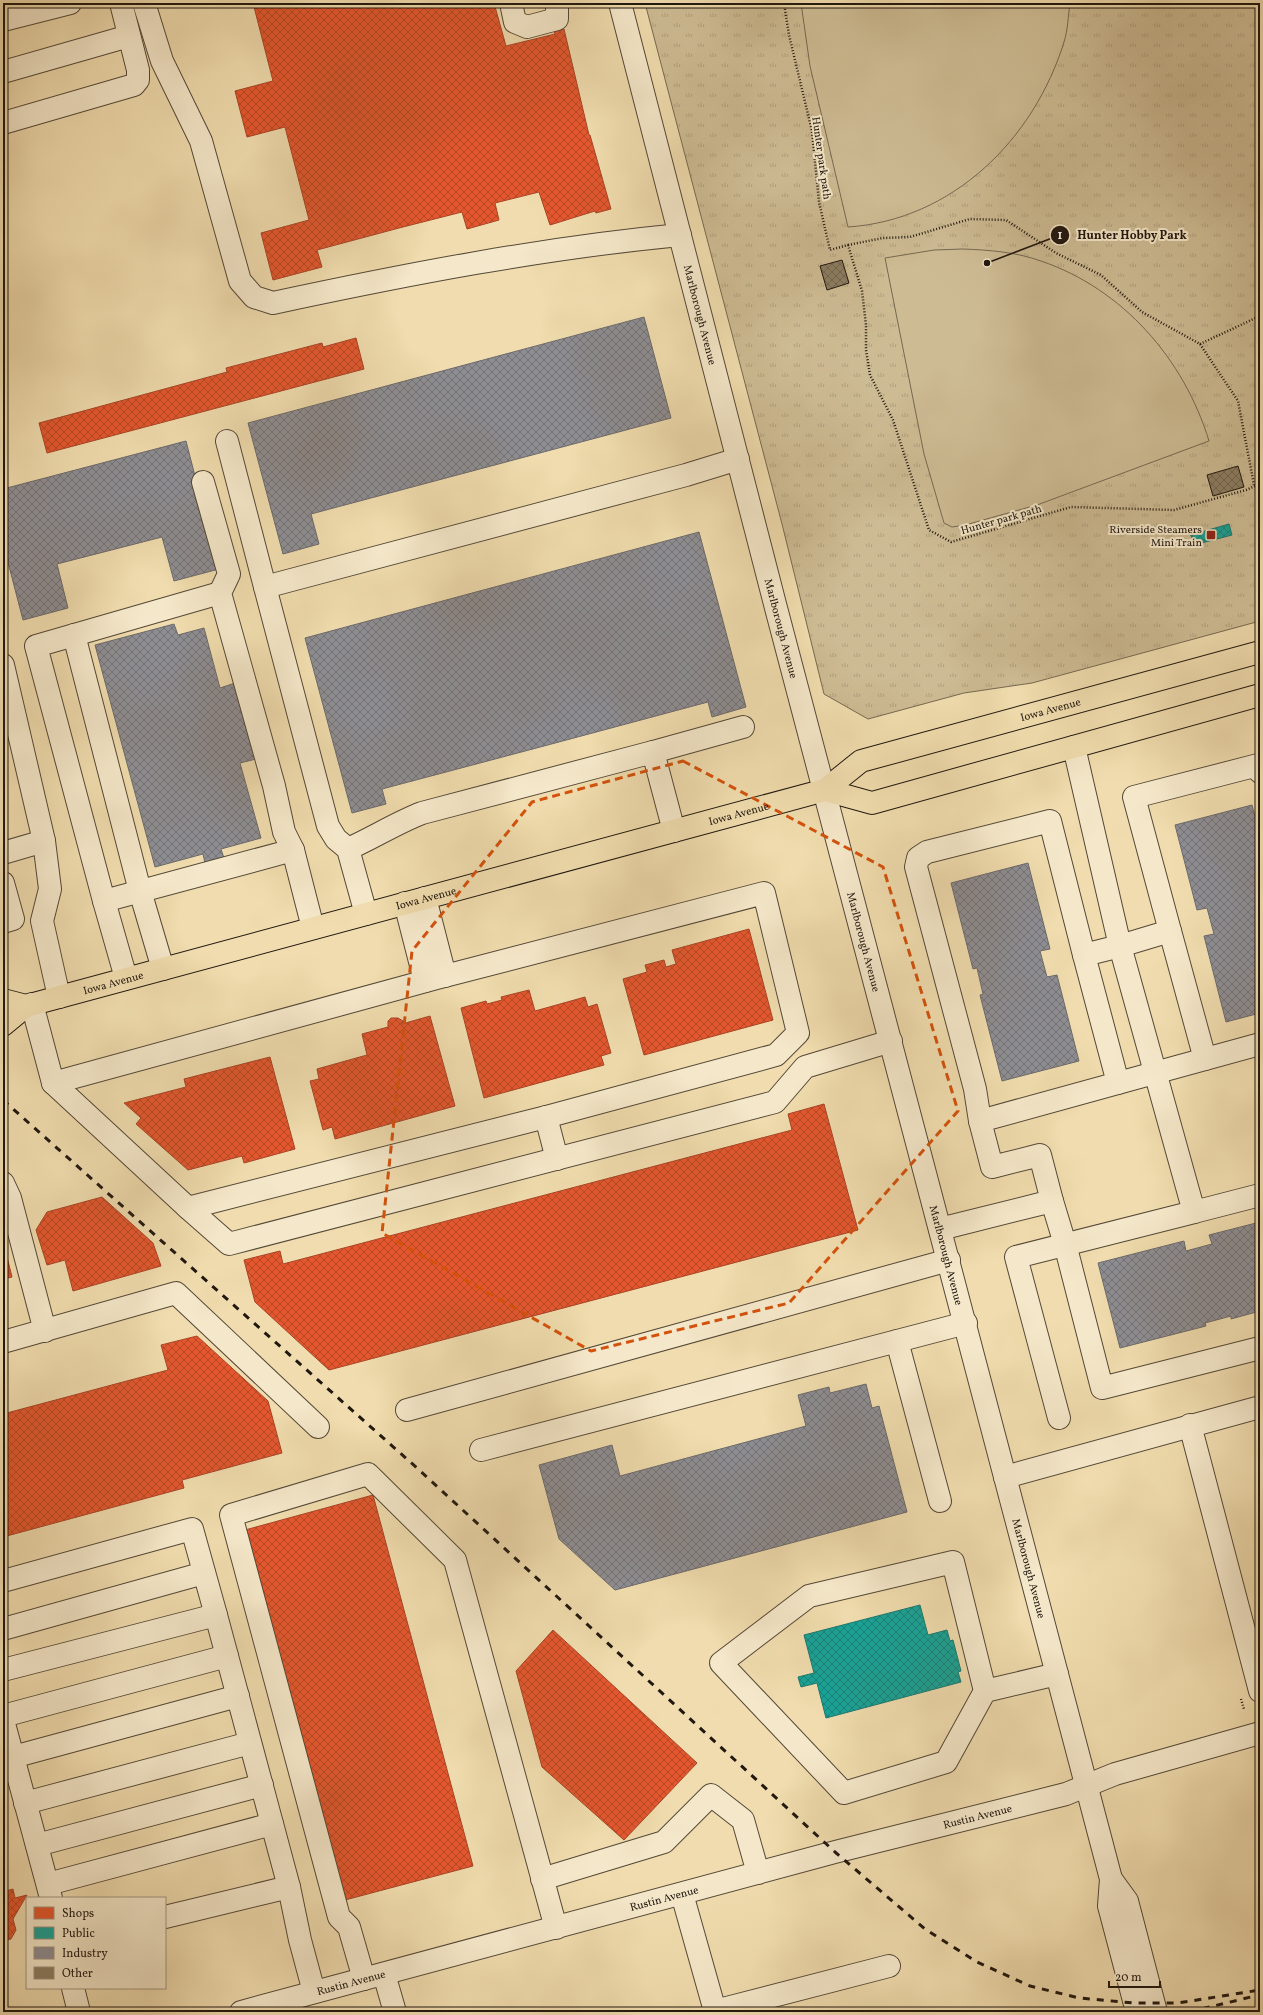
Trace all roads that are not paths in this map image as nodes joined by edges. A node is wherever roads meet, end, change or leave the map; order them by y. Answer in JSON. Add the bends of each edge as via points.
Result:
{"nodes":[{"id":1,"x":70,"y":3,"type":"edge"},
{"id":2,"x":121,"y":3,"type":"edge"},
{"id":3,"x":144,"y":3,"type":"edge"},
{"id":4,"x":511,"y":3,"type":"edge"},
{"id":5,"x":557,"y":3,"type":"edge"},
{"id":6,"x":620,"y":3,"type":"edge"},
{"id":7,"x":3,"y":20,"type":"edge"},
{"id":8,"x":129,"y":36,"type":"junction"},
{"id":9,"x":3,"y":72,"type":"edge"},
{"id":10,"x":3,"y":123,"type":"edge"},
{"id":11,"x":680,"y":235,"type":"junction"},
{"id":12,"x":228,"y":441,"type":"dead end"},
{"id":13,"x":738,"y":459,"type":"junction"},
{"id":14,"x":203,"y":482,"type":"dead end"},
{"id":15,"x":265,"y":587,"type":"junction"},
{"id":16,"x":220,"y":593,"type":"junction"},
{"id":17,"x":74,"y":635,"type":"junction"},
{"id":18,"x":1260,"y":652,"type":"edge"},
{"id":19,"x":3,"y":665,"type":"edge"},
{"id":20,"x":1260,"y":695,"type":"edge"},
{"id":21,"x":9,"y":717,"type":"edge"},
{"id":22,"x":743,"y":727,"type":"dead end"},
{"id":23,"x":1074,"y":747,"type":"junction"},
{"id":24,"x":653,"y":752,"type":"junction"},
{"id":25,"x":1260,"y":772,"type":"edge"},
{"id":26,"x":826,"y":790,"type":"junction"},
{"id":27,"x":674,"y":831,"type":"junction"},
{"id":28,"x":44,"y":842,"type":"junction"},
{"id":29,"x":348,"y":849,"type":"junction"},
{"id":30,"x":293,"y":850,"type":"junction"},
{"id":31,"x":3,"y":853,"type":"edge"},
{"id":32,"x":3,"y":883,"type":"edge"},
{"id":33,"x":140,"y":891,"type":"junction"},
{"id":34,"x":104,"y":901,"type":"junction"},
{"id":35,"x":415,"y":901,"type":"junction"},
{"id":36,"x":366,"y":914,"type":"junction"},
{"id":37,"x":3,"y":922,"type":"edge"},
{"id":38,"x":313,"y":928,"type":"junction"},
{"id":39,"x":1170,"y":931,"type":"junction"},
{"id":40,"x":1120,"y":946,"type":"junction"},
{"id":41,"x":1084,"y":955,"type":"junction"},
{"id":42,"x":163,"y":969,"type":"junction"},
{"id":43,"x":126,"y":978,"type":"junction"},
{"id":44,"x":435,"y":978,"type":"junction"},
{"id":45,"x":59,"y":997,"type":"junction"},
{"id":46,"x":3,"y":1000,"type":"edge"},
{"id":47,"x":29,"y":1005,"type":"junction"},
{"id":48,"x":3,"y":1025,"type":"edge"},
{"id":49,"x":798,"y":1034,"type":"junction"},
{"id":50,"x":891,"y":1041,"type":"junction"},
{"id":51,"x":1260,"y":1044,"type":"edge"},
{"id":52,"x":1205,"y":1059,"type":"junction"},
{"id":53,"x":805,"y":1067,"type":"junction"},
{"id":54,"x":1155,"y":1072,"type":"junction"},
{"id":55,"x":53,"y":1083,"type":"junction"},
{"id":56,"x":1118,"y":1083,"type":"junction"},
{"id":57,"x":546,"y":1117,"type":"junction"},
{"id":58,"x":980,"y":1121,"type":"junction"},
{"id":59,"x":557,"y":1159,"type":"junction"},
{"id":60,"x":3,"y":1183,"type":"edge"},
{"id":61,"x":1260,"y":1195,"type":"edge"},
{"id":62,"x":1052,"y":1201,"type":"junction"},
{"id":63,"x":188,"y":1208,"type":"junction"},
{"id":64,"x":1194,"y":1212,"type":"junction"},
{"id":65,"x":940,"y":1229,"type":"junction"},
{"id":66,"x":1065,"y":1244,"type":"junction"},
{"id":67,"x":949,"y":1260,"type":"junction"},
{"id":68,"x":966,"y":1323,"type":"junction"},
{"id":69,"x":45,"y":1330,"type":"junction"},
{"id":70,"x":897,"y":1341,"type":"junction"},
{"id":71,"x":3,"y":1342,"type":"edge"},
{"id":72,"x":1260,"y":1348,"type":"edge"},
{"id":73,"x":1260,"y":1407,"type":"edge"},
{"id":74,"x":407,"y":1410,"type":"dead end"},
{"id":75,"x":1059,"y":1418,"type":"dead end"},
{"id":76,"x":1190,"y":1425,"type":"junction"},
{"id":77,"x":318,"y":1427,"type":"dead end"},
{"id":78,"x":481,"y":1450,"type":"dead end"},
{"id":79,"x":1006,"y":1477,"type":"junction"},
{"id":80,"x":940,"y":1501,"type":"dead end"},
{"id":81,"x":204,"y":1573,"type":"junction"},
{"id":82,"x":3,"y":1581,"type":"edge"},
{"id":83,"x":216,"y":1615,"type":"junction"},
{"id":84,"x":3,"y":1629,"type":"edge"},
{"id":85,"x":227,"y":1656,"type":"junction"},
{"id":86,"x":3,"y":1670,"type":"edge"},
{"id":87,"x":1057,"y":1674,"type":"junction"},
{"id":88,"x":985,"y":1691,"type":"junction"},
{"id":89,"x":1260,"y":1691,"type":"edge"},
{"id":90,"x":238,"y":1696,"type":"junction"},
{"id":91,"x":3,"y":1716,"type":"edge"},
{"id":92,"x":3,"y":1720,"type":"edge"},
{"id":93,"x":1260,"y":1733,"type":"edge"},
{"id":94,"x":250,"y":1743,"type":"junction"},
{"id":95,"x":13,"y":1757,"type":"junction"},
{"id":96,"x":262,"y":1785,"type":"junction"},
{"id":97,"x":1086,"y":1786,"type":"junction"},
{"id":98,"x":26,"y":1803,"type":"junction"},
{"id":99,"x":272,"y":1824,"type":"junction"},
{"id":100,"x":37,"y":1845,"type":"junction"},
{"id":101,"x":758,"y":1873,"type":"junction"},
{"id":102,"x":542,"y":1879,"type":"junction"},
{"id":103,"x":1111,"y":1880,"type":"junction"},
{"id":104,"x":289,"y":1887,"type":"junction"},
{"id":105,"x":49,"y":1891,"type":"edge"},
{"id":106,"x":682,"y":1894,"type":"junction"},
{"id":107,"x":166,"y":1917,"type":"edge"},
{"id":108,"x":556,"y":1928,"type":"junction"},
{"id":109,"x":889,"y":1966,"type":"dead end"},
{"id":110,"x":374,"y":1977,"type":"junction"},
{"id":111,"x":73,"y":1989,"type":"edge"},
{"id":112,"x":314,"y":1992,"type":"junction"},
{"id":113,"x":79,"y":2012,"type":"edge"},
{"id":114,"x":241,"y":2012,"type":"edge"},
{"id":115,"x":395,"y":2012,"type":"edge"},
{"id":116,"x":714,"y":2012,"type":"edge"},
{"id":117,"x":1137,"y":2012,"type":"edge"},
{"id":118,"x":1156,"y":2012,"type":"edge"}],
"edges":[{"from":1,"to":7,"type":"street"},
{"from":2,"to":8,"type":"street"},
{"from":3,"to":11,"type":"street","via":[[162,61],[201,141],[240,282],[254,297],[273,303],[479,262],[604,242]]},
{"from":4,"to":5,"type":"street","via":[[515,22],[527,27],[557,19]]},
{"from":6,"to":11,"type":"street","name":"Marlborough Avenue"},
{"from":8,"to":9,"type":"street"},
{"from":8,"to":10,"type":"street","via":[[138,70],[138,80],[134,85]]},
{"from":11,"to":13,"type":"street","name":"Marlborough Avenue"},
{"from":12,"to":15,"type":"street"},
{"from":13,"to":15,"type":"street"},
{"from":13,"to":26,"type":"street","name":"Marlborough Avenue"},
{"from":14,"to":16,"type":"street","via":[[229,574]]},
{"from":15,"to":29,"type":"street","via":[[328,826],[336,839]]},
{"from":16,"to":17,"type":"street"},
{"from":16,"to":30,"type":"street","via":[[274,786],[284,832]]},
{"from":17,"to":33,"type":"street"},
{"from":17,"to":34,"type":"street","via":[[36,646]]},
{"from":18,"to":26,"type":"main road","name":"Iowa Avenue","via":[[861,761]]},
{"from":19,"to":21,"type":"street"},
{"from":20,"to":23,"type":"main road"},
{"from":21,"to":28,"type":"street"},
{"from":22,"to":24,"type":"street"},
{"from":23,"to":26,"type":"main road","via":[[872,803]]},
{"from":23,"to":40,"type":"street"},
{"from":24,"to":27,"type":"street"},
{"from":24,"to":29,"type":"street","via":[[422,813]]},
{"from":25,"to":39,"type":"street","via":[[1258,765],[1134,797]]},
{"from":26,"to":27,"type":"main road","name":"Iowa Avenue"},
{"from":26,"to":50,"type":"street","name":"Marlborough Avenue"},
{"from":27,"to":35,"type":"main road","name":"Iowa Avenue"},
{"from":28,"to":31,"type":"street"},
{"from":28,"to":45,"type":"street","via":[[50,889],[42,921]]},
{"from":29,"to":36,"type":"street"},
{"from":30,"to":33,"type":"street"},
{"from":30,"to":38,"type":"street"},
{"from":32,"to":37,"type":"street","via":[[13,919]]},
{"from":33,"to":34,"type":"street"},
{"from":33,"to":42,"type":"street"},
{"from":34,"to":43,"type":"street"},
{"from":35,"to":36,"type":"main road","name":"Iowa Avenue"},
{"from":35,"to":44,"type":"street"},
{"from":36,"to":38,"type":"main road","name":"Iowa Avenue"},
{"from":38,"to":42,"type":"main road","name":"Iowa Avenue"},
{"from":39,"to":40,"type":"street"},
{"from":39,"to":52,"type":"street"},
{"from":40,"to":41,"type":"street"},
{"from":40,"to":54,"type":"street"},
{"from":41,"to":56,"type":"street"},
{"from":41,"to":58,"type":"street","via":[[1050,821],[927,852],[918,858],[916,867],[975,1089]]},
{"from":42,"to":43,"type":"main road","name":"Iowa Avenue"},
{"from":43,"to":45,"type":"main road","name":"Iowa Avenue"},
{"from":44,"to":49,"type":"street","via":[[764,893]]},
{"from":44,"to":55,"type":"street"},
{"from":45,"to":47,"type":"main road","name":"Iowa Avenue"},
{"from":46,"to":47,"type":"main road","name":"Iowa Avenue"},
{"from":47,"to":48,"type":"main road","name":"Iowa Avenue"},
{"from":47,"to":55,"type":"street"},
{"from":49,"to":53,"type":"street"},
{"from":49,"to":57,"type":"street","via":[[776,1055]]},
{"from":50,"to":53,"type":"street"},
{"from":50,"to":65,"type":"street","name":"Marlborough Avenue"},
{"from":51,"to":52,"type":"street"},
{"from":52,"to":54,"type":"street"},
{"from":53,"to":59,"type":"street","via":[[775,1102]]},
{"from":54,"to":56,"type":"street"},
{"from":54,"to":64,"type":"street"},
{"from":55,"to":63,"type":"street"},
{"from":56,"to":58,"type":"street"},
{"from":57,"to":59,"type":"street"},
{"from":57,"to":63,"type":"street"},
{"from":58,"to":62,"type":"street","via":[[992,1167],[1040,1155]]},
{"from":59,"to":63,"type":"street","via":[[229,1244]]},
{"from":60,"to":69,"type":"street","via":[[10,1198]]},
{"from":61,"to":64,"type":"street"},
{"from":62,"to":65,"type":"street"},
{"from":62,"to":66,"type":"street"},
{"from":64,"to":66,"type":"street"},
{"from":65,"to":67,"type":"street","name":"Marlborough Avenue"},
{"from":66,"to":72,"type":"street","via":[[1102,1388]]},
{"from":66,"to":75,"type":"street","via":[[1016,1257]]},
{"from":67,"to":68,"type":"street","name":"Marlborough Avenue"},
{"from":67,"to":74,"type":"street"},
{"from":68,"to":70,"type":"street"},
{"from":68,"to":79,"type":"street","name":"Marlborough Avenue"},
{"from":69,"to":71,"type":"street"},
{"from":69,"to":77,"type":"street","via":[[176,1293]]},
{"from":70,"to":78,"type":"street"},
{"from":70,"to":80,"type":"street"},
{"from":73,"to":76,"type":"street"},
{"from":76,"to":79,"type":"street"},
{"from":76,"to":89,"type":"street"},
{"from":79,"to":87,"type":"street","name":"Marlborough Avenue"},
{"from":81,"to":82,"type":"street","via":[[192,1529]]},
{"from":81,"to":83,"type":"street"},
{"from":81,"to":84,"type":"street"},
{"from":83,"to":85,"type":"street"},
{"from":83,"to":86,"type":"street"},
{"from":85,"to":90,"type":"street"},
{"from":85,"to":91,"type":"street"},
{"from":87,"to":88,"type":"street"},
{"from":87,"to":97,"type":"street","name":"Marlborough Avenue"},
{"from":88,"to":88,"type":"street","via":[[953,1562],[809,1596],[722,1663],[844,1793],[946,1762]]},
{"from":90,"to":94,"type":"street"},
{"from":90,"to":95,"type":"street"},
{"from":92,"to":95,"type":"street"},
{"from":93,"to":97,"type":"street","name":"Rustin Avenue","via":[[1115,1774]]},
{"from":94,"to":96,"type":"street"},
{"from":94,"to":98,"type":"street"},
{"from":95,"to":98,"type":"street"},
{"from":96,"to":99,"type":"street"},
{"from":96,"to":100,"type":"street"},
{"from":97,"to":101,"type":"street","name":"Rustin Avenue"},
{"from":97,"to":103,"type":"street","name":"Marlborough Avenue"},
{"from":98,"to":100,"type":"street"},
{"from":99,"to":104,"type":"street"},
{"from":99,"to":105,"type":"street"},
{"from":100,"to":105,"type":"street"},
{"from":101,"to":102,"type":"street","via":[[743,1820],[711,1795],[664,1842]]},
{"from":101,"to":106,"type":"street","name":"Rustin Avenue"},
{"from":102,"to":108,"type":"street"},
{"from":102,"to":110,"type":"street","via":[[455,1560],[368,1474],[231,1515],[339,1917],[349,1927]]},
{"from":103,"to":117,"type":"street","name":"Marlborough Avenue","via":[[1109,1906]]},
{"from":103,"to":118,"type":"street","name":"Marlborough Avenue","via":[[1127,1901]]},
{"from":104,"to":107,"type":"street"},
{"from":104,"to":112,"type":"street"},
{"from":106,"to":108,"type":"street","name":"Rustin Avenue"},
{"from":106,"to":116,"type":"street"},
{"from":108,"to":110,"type":"street","name":"Rustin Avenue"},
{"from":109,"to":116,"type":"street"},
{"from":110,"to":112,"type":"street","name":"Rustin Avenue"},
{"from":110,"to":115,"type":"street"},
{"from":111,"to":113,"type":"street"},
{"from":112,"to":114,"type":"street","name":"Rustin Avenue"}]}
